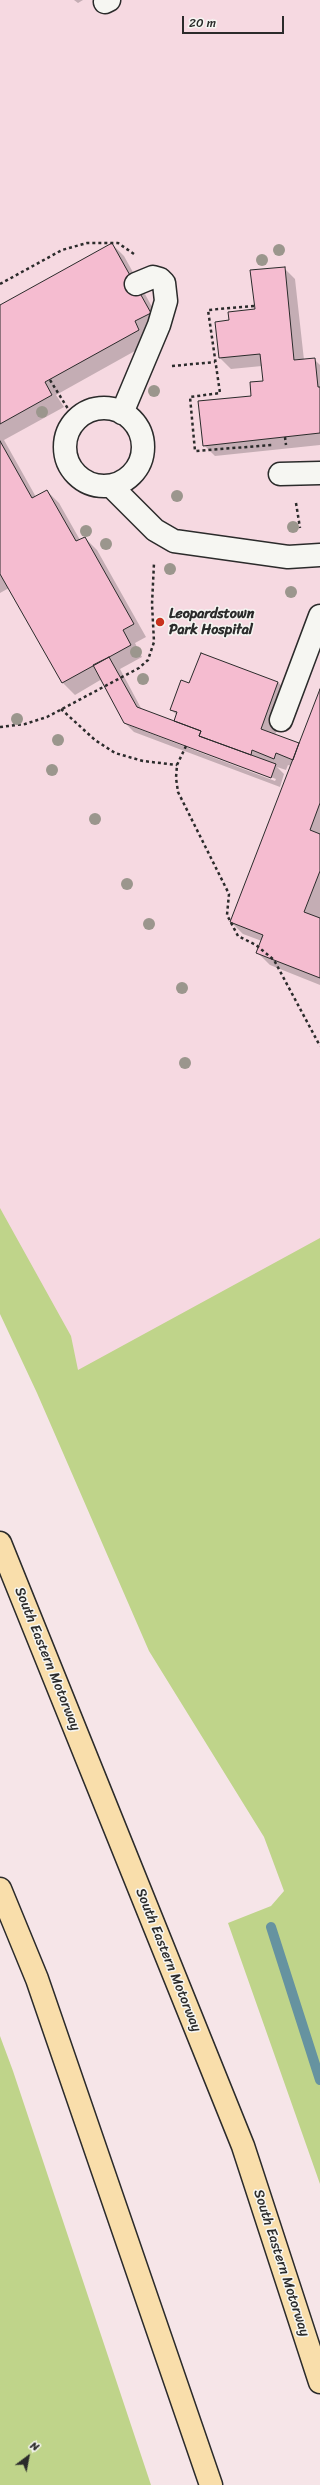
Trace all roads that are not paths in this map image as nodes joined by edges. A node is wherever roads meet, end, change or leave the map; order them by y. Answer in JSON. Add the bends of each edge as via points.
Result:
{"nodes":[{"id":1,"x":144,"y":280,"type":"road end"},
{"id":2,"x":122,"y":413,"type":"junction"},
{"id":3,"x":320,"y":472,"type":"edge"},
{"id":4,"x":280,"y":474,"type":"dead end"},
{"id":5,"x":111,"y":486,"type":"junction"},
{"id":6,"x":320,"y":555,"type":"edge"},
{"id":7,"x":320,"y":616,"type":"edge"},
{"id":8,"x":282,"y":720,"type":"dead end"},
{"id":9,"x":0,"y":1543,"type":"edge"},
{"id":10,"x":0,"y":1890,"type":"edge"},
{"id":11,"x":320,"y":2382,"type":"edge"},
{"id":12,"x":211,"y":2485,"type":"edge"}],
"edges":[{"from":1,"to":2,"type":"lane","via":[[164,283],[166,301],[159,325]]},
{"from":2,"to":5,"type":"lane","via":[[131,418],[138,428],[143,453],[132,474],[123,482]]},
{"from":2,"to":5,"type":"lane","via":[[108,408],[96,409],[75,420],[66,434],[66,461],[74,473],[84,482],[97,486]]},
{"from":3,"to":4,"type":"lane"},
{"from":5,"to":6,"type":"lane","via":[[155,530],[174,541],[288,557]]},
{"from":7,"to":8,"type":"lane"},
{"from":9,"to":11,"type":"highway","name":"South Eastern Motorway","via":[[243,2146]]},
{"from":10,"to":12,"type":"highway","via":[[37,1979]]}]}
